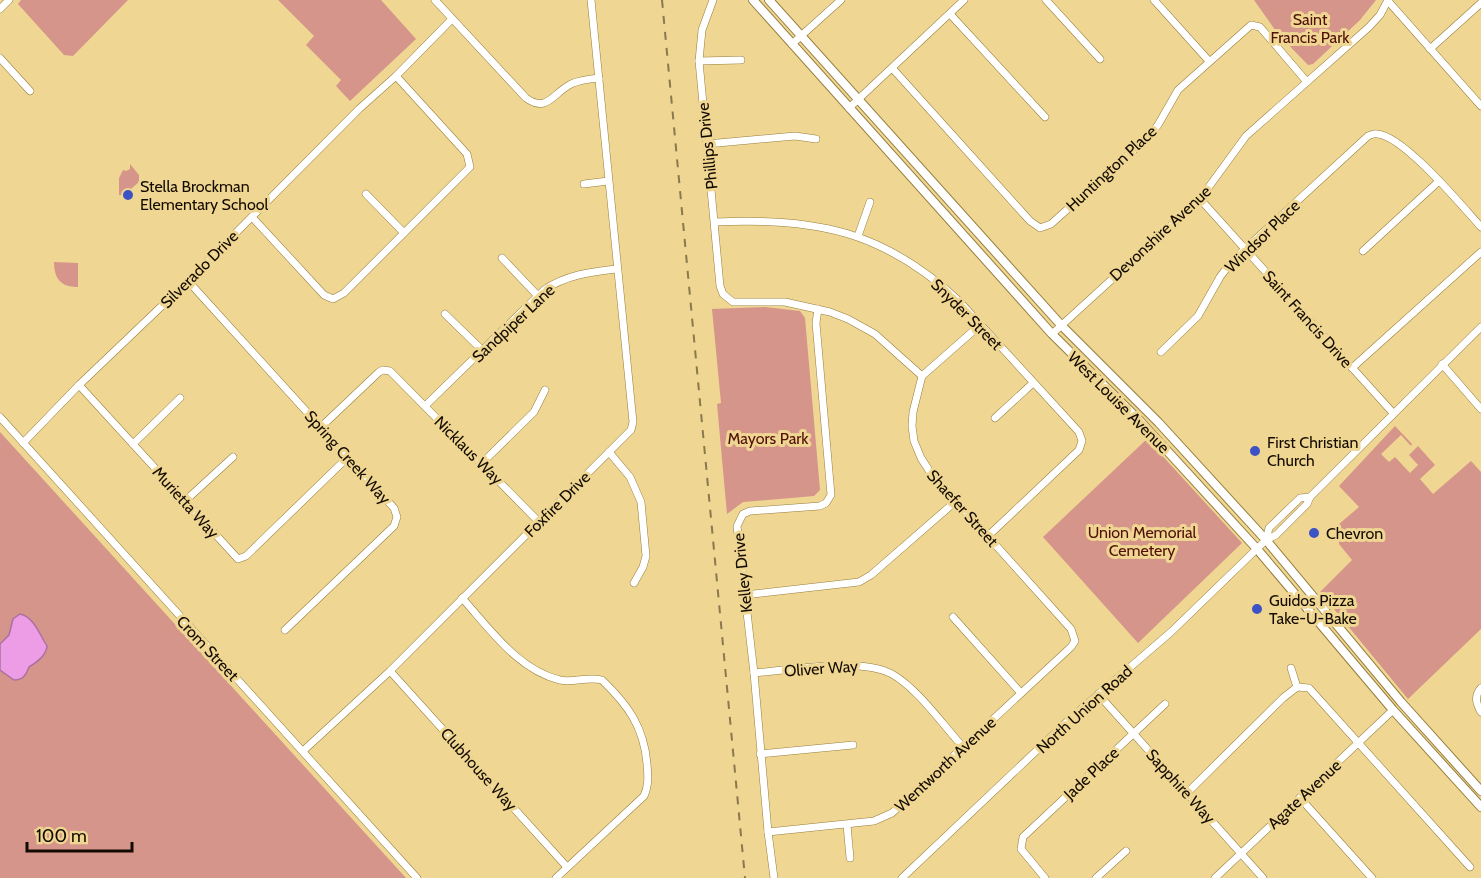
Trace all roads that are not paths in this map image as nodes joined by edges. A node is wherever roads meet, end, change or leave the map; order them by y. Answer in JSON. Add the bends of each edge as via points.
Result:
{"nodes":[{"id":1,"x":435,"y":0,"type":"edge"},
{"id":2,"x":591,"y":0,"type":"edge"},
{"id":3,"x":713,"y":0,"type":"edge"},
{"id":4,"x":753,"y":0,"type":"edge"},
{"id":5,"x":769,"y":0,"type":"edge"},
{"id":6,"x":964,"y":0,"type":"edge"},
{"id":7,"x":1046,"y":0,"type":"edge"},
{"id":8,"x":836,"y":1,"type":"edge"},
{"id":9,"x":1156,"y":1,"type":"edge"},
{"id":10,"x":1388,"y":1,"type":"edge"},
{"id":11,"x":1481,"y":3,"type":"edge"},
{"id":12,"x":950,"y":14,"type":"junction"},
{"id":13,"x":452,"y":19,"type":"junction"},
{"id":14,"x":801,"y":36,"type":"junction"},
{"id":15,"x":792,"y":44,"type":"junction"},
{"id":16,"x":1430,"y":49,"type":"junction"},
{"id":17,"x":0,"y":58,"type":"edge"},
{"id":18,"x":1100,"y":59,"type":"dead end"},
{"id":19,"x":741,"y":60,"type":"dead end"},
{"id":20,"x":699,"y":61,"type":"junction"},
{"id":21,"x":1209,"y":61,"type":"junction"},
{"id":22,"x":893,"y":69,"type":"junction"},
{"id":23,"x":396,"y":76,"type":"junction"},
{"id":24,"x":599,"y":78,"type":"junction"},
{"id":25,"x":1308,"y":82,"type":"junction"},
{"id":26,"x":30,"y":91,"type":"dead end"},
{"id":27,"x":858,"y":99,"type":"junction"},
{"id":28,"x":1481,"y":106,"type":"edge"},
{"id":29,"x":849,"y":108,"type":"junction"},
{"id":30,"x":1045,"y":117,"type":"dead end"},
{"id":31,"x":816,"y":139,"type":"dead end"},
{"id":32,"x":707,"y":144,"type":"junction"},
{"id":33,"x":608,"y":181,"type":"junction"},
{"id":34,"x":1439,"y":181,"type":"junction"},
{"id":35,"x":584,"y":184,"type":"dead end"},
{"id":36,"x":366,"y":194,"type":"dead end"},
{"id":37,"x":1200,"y":198,"type":"junction"},
{"id":38,"x":870,"y":202,"type":"dead end"},
{"id":39,"x":252,"y":217,"type":"junction"},
{"id":40,"x":715,"y":222,"type":"junction"},
{"id":41,"x":1481,"y":227,"type":"edge"},
{"id":42,"x":404,"y":233,"type":"junction"},
{"id":43,"x":858,"y":236,"type":"junction"},
{"id":44,"x":1245,"y":249,"type":"junction"},
{"id":45,"x":1363,"y":251,"type":"dead end"},
{"id":46,"x":1481,"y":252,"type":"edge"},
{"id":47,"x":502,"y":258,"type":"dead end"},
{"id":48,"x":616,"y":269,"type":"junction"},
{"id":49,"x":188,"y":281,"type":"junction"},
{"id":50,"x":538,"y":296,"type":"junction"},
{"id":51,"x":818,"y":309,"type":"junction"},
{"id":52,"x":446,"y":314,"type":"dead end"},
{"id":53,"x":1061,"y":324,"type":"junction"},
{"id":54,"x":980,"y":325,"type":"junction"},
{"id":55,"x":1481,"y":327,"type":"edge"},
{"id":56,"x":1052,"y":334,"type":"junction"},
{"id":57,"x":483,"y":351,"type":"junction"},
{"id":58,"x":1161,"y":352,"type":"dead end"},
{"id":59,"x":1442,"y":364,"type":"junction"},
{"id":60,"x":1352,"y":368,"type":"junction"},
{"id":61,"x":922,"y":376,"type":"junction"},
{"id":62,"x":1033,"y":383,"type":"junction"},
{"id":63,"x":79,"y":385,"type":"junction"},
{"id":64,"x":545,"y":390,"type":"dead end"},
{"id":65,"x":180,"y":398,"type":"dead end"},
{"id":66,"x":426,"y":406,"type":"junction"},
{"id":67,"x":1481,"y":408,"type":"edge"},
{"id":68,"x":1393,"y":412,"type":"junction"},
{"id":69,"x":0,"y":417,"type":"edge"},
{"id":70,"x":995,"y":418,"type":"dead end"},
{"id":71,"x":322,"y":426,"type":"junction"},
{"id":72,"x":23,"y":443,"type":"junction"},
{"id":73,"x":133,"y":444,"type":"junction"},
{"id":74,"x":609,"y":452,"type":"junction"},
{"id":75,"x":234,"y":457,"type":"dead end"},
{"id":76,"x":348,"y":457,"type":"junction"},
{"id":77,"x":482,"y":463,"type":"junction"},
{"id":78,"x":185,"y":501,"type":"junction"},
{"id":79,"x":956,"y":501,"type":"junction"},
{"id":80,"x":538,"y":522,"type":"junction"},
{"id":81,"x":988,"y":536,"type":"junction"},
{"id":82,"x":1266,"y":540,"type":"junction"},
{"id":83,"x":1257,"y":549,"type":"junction"},
{"id":84,"x":634,"y":583,"type":"dead end"},
{"id":85,"x":745,"y":595,"type":"junction"},
{"id":86,"x":462,"y":598,"type":"junction"},
{"id":87,"x":953,"y":617,"type":"dead end"},
{"id":88,"x":1066,"y":624,"type":"joint"},
{"id":89,"x":285,"y":630,"type":"dead end"},
{"id":90,"x":1291,"y":668,"type":"dead end"},
{"id":91,"x":390,"y":671,"type":"junction"},
{"id":92,"x":753,"y":673,"type":"junction"},
{"id":93,"x":1297,"y":687,"type":"junction"},
{"id":94,"x":1481,"y":688,"type":"edge"},
{"id":95,"x":1021,"y":693,"type":"junction"},
{"id":96,"x":1098,"y":694,"type":"junction"},
{"id":97,"x":1165,"y":704,"type":"dead end"},
{"id":98,"x":1393,"y":711,"type":"junction"},
{"id":99,"x":1481,"y":712,"type":"edge"},
{"id":100,"x":1133,"y":733,"type":"junction"},
{"id":101,"x":1358,"y":742,"type":"junction"},
{"id":102,"x":853,"y":745,"type":"dead end"},
{"id":103,"x":963,"y":747,"type":"junction"},
{"id":104,"x":303,"y":751,"type":"junction"},
{"id":105,"x":760,"y":754,"type":"junction"},
{"id":106,"x":1481,"y":791,"type":"edge"},
{"id":107,"x":1187,"y":793,"type":"junction"},
{"id":108,"x":1300,"y":798,"type":"junction"},
{"id":109,"x":1481,"y":807,"type":"edge"},
{"id":110,"x":848,"y":825,"type":"junction"},
{"id":111,"x":768,"y":832,"type":"junction"},
{"id":112,"x":1126,"y":851,"type":"dead end"},
{"id":113,"x":1241,"y":853,"type":"junction"},
{"id":114,"x":850,"y":858,"type":"dead end"},
{"id":115,"x":567,"y":867,"type":"junction"},
{"id":116,"x":1470,"y":867,"type":"dead end"},
{"id":117,"x":417,"y":878,"type":"edge"},
{"id":118,"x":556,"y":878,"type":"edge"},
{"id":119,"x":774,"y":878,"type":"edge"},
{"id":120,"x":902,"y":878,"type":"edge"},
{"id":121,"x":1045,"y":878,"type":"edge"},
{"id":122,"x":1096,"y":878,"type":"edge"},
{"id":123,"x":1215,"y":878,"type":"edge"},
{"id":124,"x":1263,"y":878,"type":"edge"},
{"id":125,"x":1372,"y":878,"type":"edge"}],
"edges":[{"from":1,"to":13,"type":"street"},
{"from":2,"to":24,"type":"street","name":"Foxfire Drive"},
{"from":3,"to":20,"type":"street","name":"Phillips Drive","via":[[702,30]]},
{"from":4,"to":15,"type":"main road","name":"West Louise Avenue"},
{"from":5,"to":14,"type":"main road","name":"West Louise Avenue"},
{"from":6,"to":12,"type":"street"},
{"from":7,"to":18,"type":"street"},
{"from":8,"to":14,"type":"street"},
{"from":9,"to":21,"type":"street"},
{"from":10,"to":16,"type":"street"},
{"from":10,"to":25,"type":"street","name":"Devonshire Avenue","via":[[1369,27]]},
{"from":11,"to":16,"type":"street"},
{"from":12,"to":22,"type":"street"},
{"from":12,"to":30,"type":"street"},
{"from":13,"to":23,"type":"street","name":"Silverado Drive"},
{"from":13,"to":24,"type":"street","via":[[535,104],[543,104],[572,84]]},
{"from":14,"to":15,"type":"street"},
{"from":14,"to":27,"type":"main road","name":"West Louise Avenue"},
{"from":15,"to":29,"type":"main road","name":"West Louise Avenue"},
{"from":16,"to":28,"type":"street"},
{"from":17,"to":26,"type":"street"},
{"from":19,"to":20,"type":"street"},
{"from":20,"to":32,"type":"street","name":"Phillips Drive"},
{"from":21,"to":22,"type":"street","name":"Huntington Place","via":[[1178,90],[1146,139],[1044,228],[1037,227]]},
{"from":21,"to":25,"type":"street","name":"Huntington Place","via":[[1248,27],[1257,25]]},
{"from":22,"to":27,"type":"street"},
{"from":23,"to":39,"type":"street","name":"Silverado Drive"},
{"from":23,"to":42,"type":"street","via":[[467,154],[470,167]]},
{"from":24,"to":33,"type":"street","name":"Foxfire Drive"},
{"from":25,"to":37,"type":"street","name":"Devonshire Avenue","via":[[1246,136]]},
{"from":27,"to":29,"type":"street"},
{"from":27,"to":53,"type":"main road","name":"West Louise Avenue"},
{"from":29,"to":56,"type":"main road","name":"West Louise Avenue"},
{"from":31,"to":32,"type":"street","via":[[795,135]]},
{"from":32,"to":40,"type":"street","name":"Phillips Drive"},
{"from":33,"to":35,"type":"street"},
{"from":33,"to":48,"type":"street","name":"Foxfire Drive"},
{"from":34,"to":41,"type":"street"},
{"from":34,"to":44,"type":"street","name":"Windsor Place","via":[[1418,159],[1378,134],[1368,136]]},
{"from":34,"to":45,"type":"street"},
{"from":36,"to":42,"type":"street"},
{"from":37,"to":44,"type":"street","name":"Saint Francis Drive"},
{"from":37,"to":53,"type":"street","name":"Devonshire Avenue"},
{"from":38,"to":43,"type":"street"},
{"from":39,"to":42,"type":"street","via":[[324,295],[333,298],[345,293]]},
{"from":39,"to":49,"type":"street","name":"Silverado Drive"},
{"from":40,"to":43,"type":"street","name":"Snyder Street","via":[[781,221]]},
{"from":40,"to":51,"type":"street","name":"Phillips Drive","via":[[723,294],[733,302],[785,302]]},
{"from":43,"to":54,"type":"street","name":"Snyder Street","via":[[925,272]]},
{"from":44,"to":58,"type":"street","name":"Windsor Place","via":[[1220,277],[1198,316]]},
{"from":44,"to":60,"type":"street","name":"Saint Francis Drive"},
{"from":46,"to":60,"type":"street"},
{"from":47,"to":50,"type":"street"},
{"from":48,"to":50,"type":"street","name":"Sandpiper Lane","via":[[567,277]]},
{"from":48,"to":74,"type":"street","name":"Foxfire Drive","via":[[633,422],[628,434]]},
{"from":49,"to":63,"type":"street","name":"Silverado Drive"},
{"from":49,"to":71,"type":"street","name":"Spring Creek Way"},
{"from":50,"to":57,"type":"street","name":"Sandpiper Lane"},
{"from":51,"to":61,"type":"street","via":[[875,334]]},
{"from":51,"to":85,"type":"street","name":"Kelley Drive","via":[[831,495],[820,506],[743,514],[737,526]]},
{"from":52,"to":57,"type":"street"},
{"from":53,"to":56,"type":"street","name":"Devonshire Avenue"},
{"from":53,"to":82,"type":"main road","name":"West Louise Avenue","via":[[1160,423]]},
{"from":54,"to":61,"type":"street"},
{"from":54,"to":62,"type":"street","name":"Snyder Street"},
{"from":55,"to":59,"type":"street","name":"North Union Road"},
{"from":56,"to":83,"type":"main road","name":"West Louise Avenue","via":[[1139,420]]},
{"from":57,"to":66,"type":"street","name":"Sandpiper Lane"},
{"from":59,"to":67,"type":"street"},
{"from":59,"to":68,"type":"street","name":"North Union Road"},
{"from":60,"to":68,"type":"street","name":"Saint Francis Drive"},
{"from":61,"to":79,"type":"street","name":"Shaefer Street","via":[[913,412],[914,441],[930,472]]},
{"from":62,"to":70,"type":"street"},
{"from":62,"to":81,"type":"street","name":"Snyder Street","via":[[1079,432],[1082,441],[1079,450]]},
{"from":63,"to":72,"type":"street","name":"Silverado Drive"},
{"from":63,"to":73,"type":"street","name":"Murietta Way"},
{"from":64,"to":77,"type":"street","via":[[534,412]]},
{"from":65,"to":73,"type":"street"},
{"from":66,"to":71,"type":"street","name":"Nicklaus Way","via":[[390,371],[383,370]]},
{"from":66,"to":77,"type":"street","name":"Nicklaus Way"},
{"from":68,"to":82,"type":"street","name":"North Union Road","via":[[1302,510]]},
{"from":69,"to":72,"type":"street","name":"Crom Street"},
{"from":71,"to":76,"type":"street","name":"Spring Creek Way"},
{"from":72,"to":104,"type":"street","name":"Crom Street"},
{"from":73,"to":78,"type":"street","name":"Murietta Way"},
{"from":74,"to":80,"type":"street","name":"Foxfire Drive"},
{"from":74,"to":84,"type":"street","via":[[630,477],[641,502],[646,556]]},
{"from":75,"to":78,"type":"street"},
{"from":76,"to":78,"type":"street","name":"Murietta Way","via":[[246,556],[238,559]]},
{"from":76,"to":89,"type":"street","name":"Spring Creek Way","via":[[394,508],[394,526]]},
{"from":77,"to":80,"type":"street","name":"Nicklaus Way"},
{"from":79,"to":81,"type":"street","name":"Shaefer Street"},
{"from":79,"to":85,"type":"street","via":[[859,582]]},
{"from":80,"to":86,"type":"street","name":"Foxfire Drive"},
{"from":81,"to":88,"type":"street","name":"Shaefer Street"},
{"from":82,"to":83,"type":"street","name":"North Union Road"},
{"from":82,"to":106,"type":"main road","name":"West Louise Avenue"},
{"from":83,"to":96,"type":"street","name":"North Union Road","via":[[1171,632]]},
{"from":83,"to":98,"type":"main road","name":"West Louise Avenue"},
{"from":85,"to":92,"type":"street","name":"Kelley Drive"},
{"from":86,"to":91,"type":"street","name":"Foxfire Drive"},
{"from":86,"to":115,"type":"street","via":[[524,664],[539,673],[572,681],[602,680],[632,716],[643,739],[647,789],[638,803]]},
{"from":87,"to":95,"type":"street"},
{"from":88,"to":95,"type":"street","name":"Wentworth Avenue","via":[[1075,641]]},
{"from":90,"to":93,"type":"street"},
{"from":91,"to":104,"type":"street","name":"Foxfire Drive"},
{"from":91,"to":115,"type":"street","name":"Clubhouse Way"},
{"from":92,"to":103,"type":"street","name":"Oliver Way","via":[[855,665],[881,670],[905,684]]},
{"from":92,"to":105,"type":"street","name":"Kelley Drive"},
{"from":93,"to":101,"type":"street","via":[[1309,688]]},
{"from":93,"to":107,"type":"street"},
{"from":94,"to":99,"type":"street","via":[[1476,701]]},
{"from":95,"to":103,"type":"street","name":"Wentworth Avenue"},
{"from":96,"to":100,"type":"street","name":"Sapphire Way"},
{"from":96,"to":120,"type":"street","name":"North Union Road"},
{"from":97,"to":100,"type":"street","name":"Jade Place"},
{"from":98,"to":101,"type":"street","name":"Agate Avenue"},
{"from":98,"to":109,"type":"main road","name":"West Louise Avenue"},
{"from":100,"to":107,"type":"street","name":"Sapphire Way"},
{"from":100,"to":121,"type":"street","name":"Jade Place","via":[[1023,837],[1020,844],[1024,855]]},
{"from":101,"to":108,"type":"street","name":"Agate Avenue"},
{"from":101,"to":116,"type":"street"},
{"from":102,"to":105,"type":"street"},
{"from":103,"to":110,"type":"street","name":"Wentworth Avenue","via":[[892,813]]},
{"from":104,"to":117,"type":"street","name":"Crom Street"},
{"from":105,"to":111,"type":"street","name":"Kelley Drive"},
{"from":107,"to":113,"type":"street","name":"Sapphire Way"},
{"from":108,"to":113,"type":"street","name":"Agate Avenue"},
{"from":108,"to":125,"type":"street"},
{"from":110,"to":111,"type":"street","name":"Wentworth Avenue"},
{"from":110,"to":114,"type":"street"},
{"from":111,"to":119,"type":"street","name":"Kelley Drive"},
{"from":112,"to":122,"type":"street"},
{"from":113,"to":123,"type":"street","name":"Agate Avenue"},
{"from":113,"to":124,"type":"street","name":"Sapphire Way"},
{"from":115,"to":118,"type":"street"}]}
